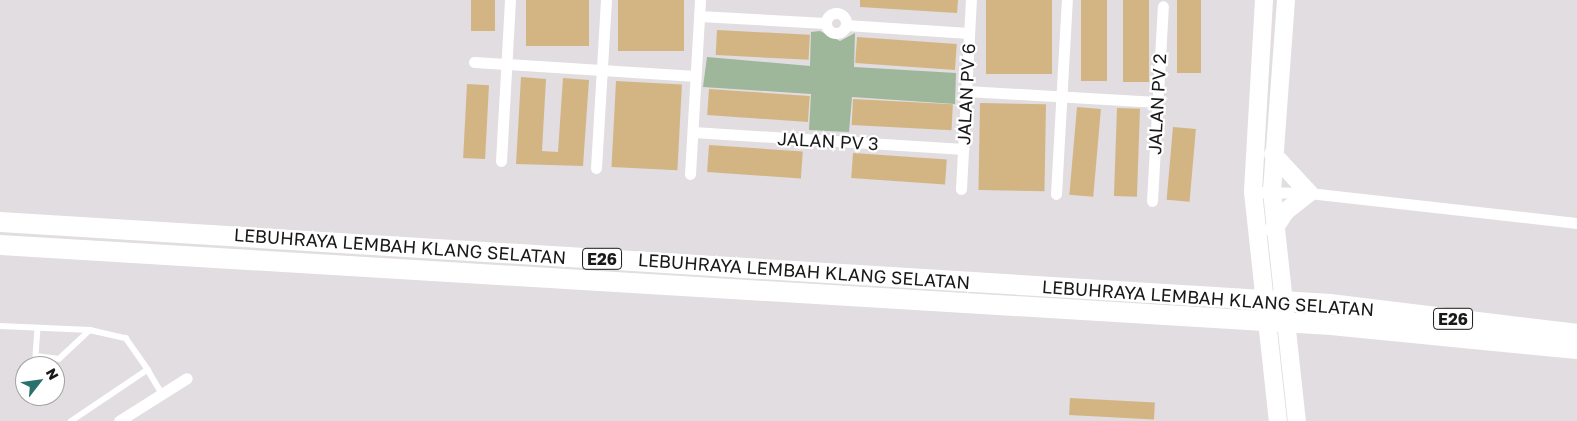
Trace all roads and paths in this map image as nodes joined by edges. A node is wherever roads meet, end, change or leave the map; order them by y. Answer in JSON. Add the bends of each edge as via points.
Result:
{"nodes":[{"id":1,"x":510,"y":0,"type":"edge"},
{"id":2,"x":606,"y":0,"type":"edge"},
{"id":3,"x":700,"y":0,"type":"edge"},
{"id":4,"x":838,"y":0,"type":"edge"},
{"id":5,"x":971,"y":0,"type":"edge"},
{"id":6,"x":1067,"y":0,"type":"edge"},
{"id":7,"x":1286,"y":0,"type":"edge"},
{"id":8,"x":1260,"y":5,"type":"edge"},
{"id":9,"x":1163,"y":6,"type":"dead end"},
{"id":10,"x":837,"y":13,"type":"junction"},
{"id":11,"x":699,"y":16,"type":"junction"},
{"id":12,"x":825,"y":24,"type":"junction"},
{"id":13,"x":846,"y":25,"type":"junction"},
{"id":14,"x":969,"y":33,"type":"junction"},
{"id":15,"x":474,"y":62,"type":"dead end"},
{"id":16,"x":506,"y":64,"type":"junction"},
{"id":17,"x":602,"y":70,"type":"junction"},
{"id":18,"x":696,"y":76,"type":"junction"},
{"id":19,"x":966,"y":90,"type":"junction"},
{"id":20,"x":1062,"y":96,"type":"junction"},
{"id":21,"x":1157,"y":102,"type":"junction"},
{"id":22,"x":693,"y":132,"type":"junction"},
{"id":23,"x":963,"y":149,"type":"junction"},
{"id":24,"x":1273,"y":154,"type":"junction"},
{"id":25,"x":501,"y":161,"type":"dead end"},
{"id":26,"x":596,"y":168,"type":"dead end"},
{"id":27,"x":690,"y":174,"type":"dead end"},
{"id":28,"x":961,"y":189,"type":"dead end"},
{"id":29,"x":1253,"y":192,"type":"junction"},
{"id":30,"x":1272,"y":192,"type":"junction"},
{"id":31,"x":1309,"y":193,"type":"junction"},
{"id":32,"x":1056,"y":194,"type":"dead end"},
{"id":33,"x":1152,"y":201,"type":"dead end"},
{"id":34,"x":0,"y":222,"type":"edge"},
{"id":35,"x":1577,"y":223,"type":"edge"},
{"id":36,"x":1274,"y":228,"type":"junction"},
{"id":37,"x":0,"y":245,"type":"edge"},
{"id":38,"x":0,"y":326,"type":"edge"},
{"id":39,"x":38,"y":328,"type":"junction"},
{"id":40,"x":90,"y":330,"type":"junction"},
{"id":41,"x":1577,"y":334,"type":"edge"},
{"id":42,"x":1577,"y":349,"type":"edge"},
{"id":43,"x":148,"y":370,"type":"junction"},
{"id":44,"x":187,"y":378,"type":"dead end"},
{"id":45,"x":162,"y":392,"type":"junction"},
{"id":46,"x":72,"y":421,"type":"edge"},
{"id":47,"x":119,"y":421,"type":"edge"},
{"id":48,"x":1278,"y":421,"type":"edge"},
{"id":49,"x":1297,"y":421,"type":"edge"}],
"edges":[{"from":1,"to":16,"type":"street"},
{"from":2,"to":17,"type":"street"},
{"from":3,"to":11,"type":"street"},
{"from":4,"to":10,"type":"street"},
{"from":5,"to":14,"type":"street","name":"JALAN PV 6"},
{"from":6,"to":20,"type":"street"},
{"from":7,"to":24,"type":"main road"},
{"from":8,"to":29,"type":"main road"},
{"from":9,"to":21,"type":"street","name":"JALAN PV 2"},
{"from":10,"to":12,"type":"street","via":[[829,15]]},
{"from":10,"to":13,"type":"street"},
{"from":11,"to":12,"type":"street"},
{"from":11,"to":18,"type":"street"},
{"from":12,"to":13,"type":"street","via":[[833,34]]},
{"from":13,"to":14,"type":"street"},
{"from":14,"to":19,"type":"street","name":"JALAN PV 6"},
{"from":15,"to":16,"type":"street"},
{"from":16,"to":17,"type":"street"},
{"from":16,"to":25,"type":"street"},
{"from":17,"to":18,"type":"street"},
{"from":17,"to":26,"type":"street"},
{"from":18,"to":22,"type":"street"},
{"from":19,"to":20,"type":"street"},
{"from":19,"to":23,"type":"street","name":"JALAN PV 6"},
{"from":20,"to":21,"type":"street"},
{"from":20,"to":32,"type":"street"},
{"from":21,"to":33,"type":"street","name":"JALAN PV 2"},
{"from":22,"to":23,"type":"street","name":"JALAN PV 3"},
{"from":22,"to":27,"type":"street"},
{"from":23,"to":28,"type":"street","name":"JALAN PV 6"},
{"from":24,"to":30,"type":"main road"},
{"from":24,"to":31,"type":"main road"},
{"from":29,"to":30,"type":"street"},
{"from":29,"to":48,"type":"main road"},
{"from":30,"to":31,"type":"street"},
{"from":30,"to":36,"type":"main road"},
{"from":31,"to":35,"type":"street"},
{"from":31,"to":36,"type":"main road","via":[[1286,211]]},
{"from":34,"to":41,"type":"highway","name":"LEBUHRAYA LEMBAH KLANG SELATAN","number":"E26","via":[[1330,304]]},
{"from":36,"to":49,"type":"main road"},
{"from":37,"to":42,"type":"highway","name":"LEBUHRAYA LEMBAH KLANG SELATAN","number":"E26","via":[[1331,325]]},
{"from":38,"to":39,"type":"lane"},
{"from":39,"to":40,"type":"lane"},
{"from":39,"to":40,"type":"lane","via":[[36,356],[49,359],[63,357]]},
{"from":40,"to":43,"type":"lane","via":[[126,338]]},
{"from":43,"to":45,"type":"lane"},
{"from":43,"to":46,"type":"lane"},
{"from":44,"to":45,"type":"street"},
{"from":45,"to":47,"type":"street"}]}
